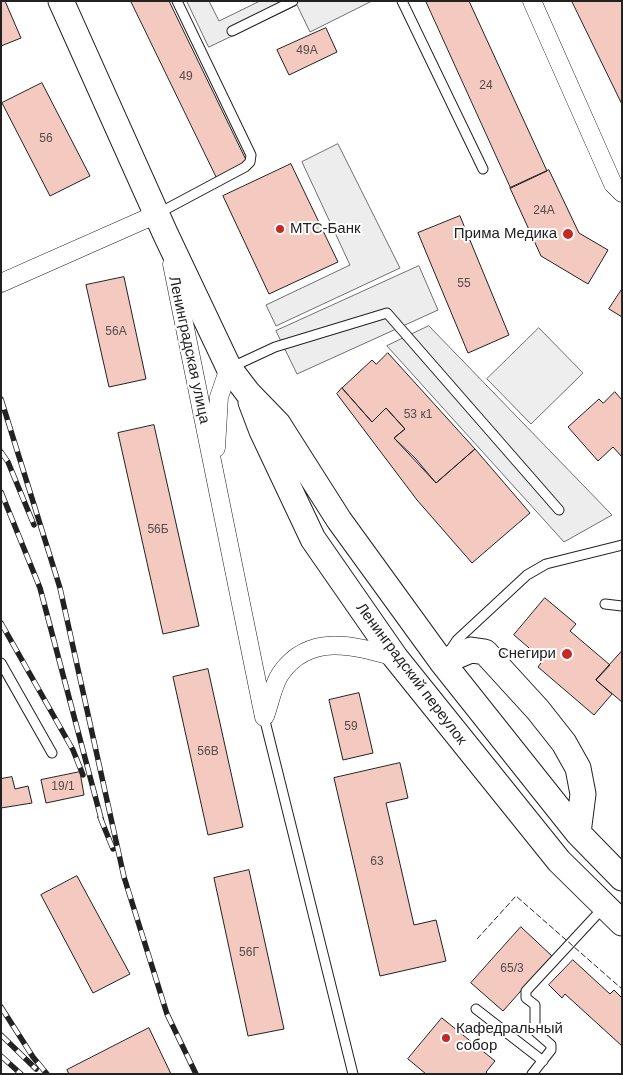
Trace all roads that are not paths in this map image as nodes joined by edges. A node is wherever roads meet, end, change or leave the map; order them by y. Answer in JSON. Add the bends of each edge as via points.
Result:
{"nodes":[{"id":1,"x":61,"y":1,"type":"edge"},
{"id":2,"x":177,"y":1,"type":"edge"},
{"id":3,"x":293,"y":1,"type":"edge"},
{"id":4,"x":402,"y":1,"type":"edge"},
{"id":5,"x":532,"y":1,"type":"edge"},
{"id":6,"x":232,"y":31,"type":"dead end"},
{"id":7,"x":483,"y":169,"type":"dead end"},
{"id":8,"x":622,"y":193,"type":"edge"},
{"id":9,"x":161,"y":224,"type":"junction"},
{"id":10,"x":1,"y":283,"type":"edge"},
{"id":11,"x":229,"y":368,"type":"junction"},
{"id":12,"x":248,"y":393,"type":"junction"},
{"id":13,"x":214,"y":471,"type":"junction"},
{"id":14,"x":560,"y":510,"type":"dead end"},
{"id":15,"x":622,"y":545,"type":"edge"},
{"id":16,"x":605,"y":604,"type":"dead end"},
{"id":17,"x":622,"y":606,"type":"edge"},
{"id":18,"x":395,"y":657,"type":"junction"},
{"id":19,"x":442,"y":662,"type":"junction"},
{"id":20,"x":1,"y":663,"type":"edge"},
{"id":21,"x":264,"y":717,"type":"junction"},
{"id":22,"x":52,"y":753,"type":"dead end"},
{"id":23,"x":578,"y":832,"type":"junction"},
{"id":24,"x":622,"y":878,"type":"edge"},
{"id":25,"x":613,"y":914,"type":"edge"},
{"id":26,"x":476,"y":1009,"type":"dead end"},
{"id":27,"x":542,"y":1061,"type":"junction"},
{"id":28,"x":354,"y":1074,"type":"edge"},
{"id":29,"x":532,"y":1074,"type":"edge"}],
"edges":[{"from":1,"to":9,"type":"main road","name":"Ленинградская улица"},
{"from":2,"to":9,"type":"lane","via":[[251,155],[245,167]]},
{"from":3,"to":6,"type":"lane"},
{"from":4,"to":7,"type":"lane"},
{"from":5,"to":8,"type":"street","via":[[613,184]]},
{"from":9,"to":10,"type":"street"},
{"from":9,"to":11,"type":"main road","name":"Ленинградский переулок"},
{"from":9,"to":13,"type":"street","name":"Ленинградская улица"},
{"from":11,"to":12,"type":"main road","name":"Ленинградский переулок"},
{"from":11,"to":13,"type":"street","via":[[219,397]]},
{"from":11,"to":14,"type":"lane","via":[[275,348],[387,312]]},
{"from":12,"to":18,"type":"main road","name":"Ленинградский переулок","via":[[262,431],[313,539]]},
{"from":12,"to":19,"type":"main road","name":"Ленинградский переулок","via":[[278,424],[339,520]]},
{"from":13,"to":21,"type":"street","name":"Ленинградская улица"},
{"from":15,"to":19,"type":"lane","via":[[546,564],[527,575],[457,640]]},
{"from":16,"to":17,"type":"lane"},
{"from":18,"to":21,"type":"street","via":[[335,644],[316,648],[298,657],[281,673]]},
{"from":18,"to":25,"type":"main road","name":"Ленинградский переулок","via":[[559,861]]},
{"from":19,"to":23,"type":"main road","name":"Ленинградский переулок"},
{"from":19,"to":23,"type":"main road","via":[[471,650],[485,652],[564,743],[582,782]]},
{"from":20,"to":22,"type":"lane"},
{"from":21,"to":28,"type":"lane"},
{"from":23,"to":24,"type":"main road","name":"Ленинградский переулок"},
{"from":25,"to":27,"type":"lane","via":[[569,942],[526,991],[526,998],[535,1005],[535,1031],[551,1045]]},
{"from":26,"to":27,"type":"lane"},
{"from":27,"to":29,"type":"lane"}]}
